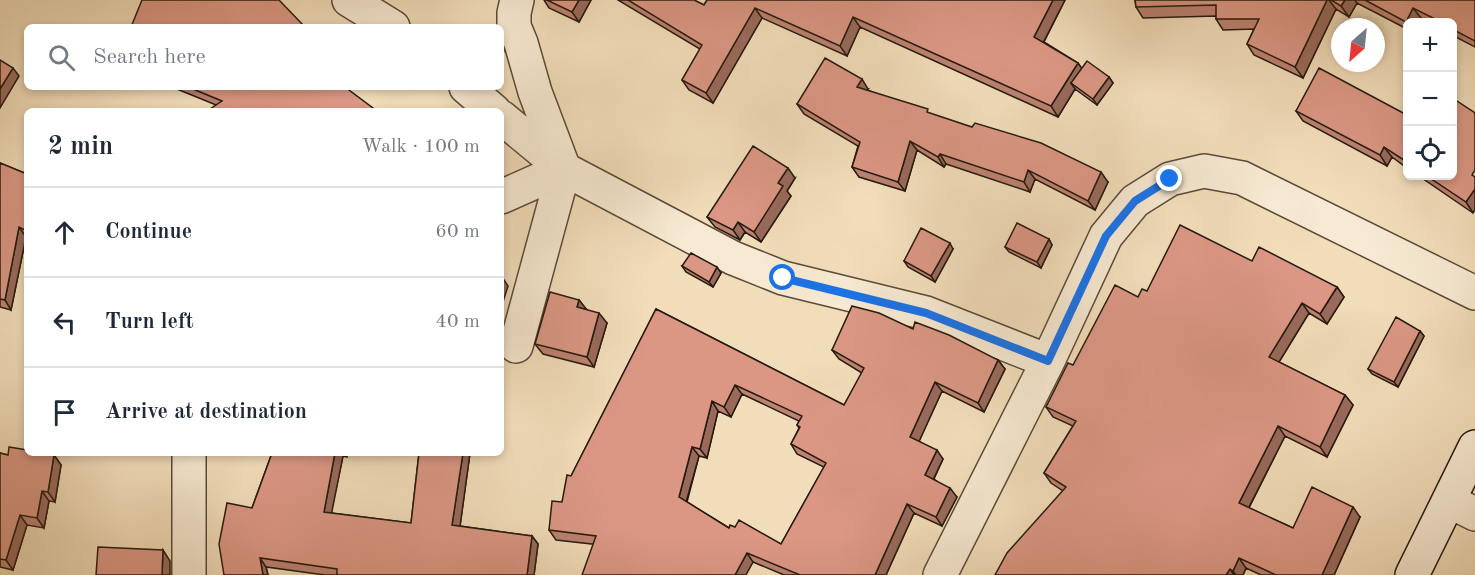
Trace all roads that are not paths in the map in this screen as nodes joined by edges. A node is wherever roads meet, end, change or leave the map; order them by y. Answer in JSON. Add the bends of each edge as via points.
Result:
{"nodes":[{"id":1,"x":349,"y":0,"type":"edge"},
{"id":2,"x":517,"y":0,"type":"edge"},
{"id":3,"x":388,"y":24,"type":"edge"},
{"id":4,"x":470,"y":90,"type":"edge"},
{"id":5,"x":490,"y":108,"type":"edge"},
{"id":6,"x":504,"y":119,"type":"edge"},
{"id":7,"x":564,"y":169,"type":"junction"},
{"id":8,"x":504,"y":196,"type":"edge"},
{"id":9,"x":1475,"y":292,"type":"edge"},
{"id":10,"x":516,"y":346,"type":"dead end"},
{"id":11,"x":1048,"y":361,"type":"junction"},
{"id":12,"x":1475,"y":447,"type":"edge"},
{"id":13,"x":189,"y":456,"type":"edge"},
{"id":14,"x":1462,"y":507,"type":"edge"},
{"id":15,"x":189,"y":575,"type":"edge"},
{"id":16,"x":940,"y":575,"type":"edge"},
{"id":17,"x":1412,"y":575,"type":"edge"}],
"edges":[{"from":1,"to":3,"type":"street"},
{"from":2,"to":7,"type":"street","via":[[514,26]]},
{"from":4,"to":5,"type":"street"},
{"from":6,"to":7,"type":"street"},
{"from":7,"to":8,"type":"street"},
{"from":7,"to":10,"type":"street"},
{"from":7,"to":11,"type":"street","via":[[733,258],[783,278],[926,313]]},
{"from":9,"to":11,"type":"street","via":[[1242,178],[1204,171],[1170,179],[1135,201],[1106,236]]},
{"from":11,"to":16,"type":"street"},
{"from":12,"to":14,"type":"street"},
{"from":13,"to":15,"type":"street"},
{"from":14,"to":17,"type":"street"}]}
